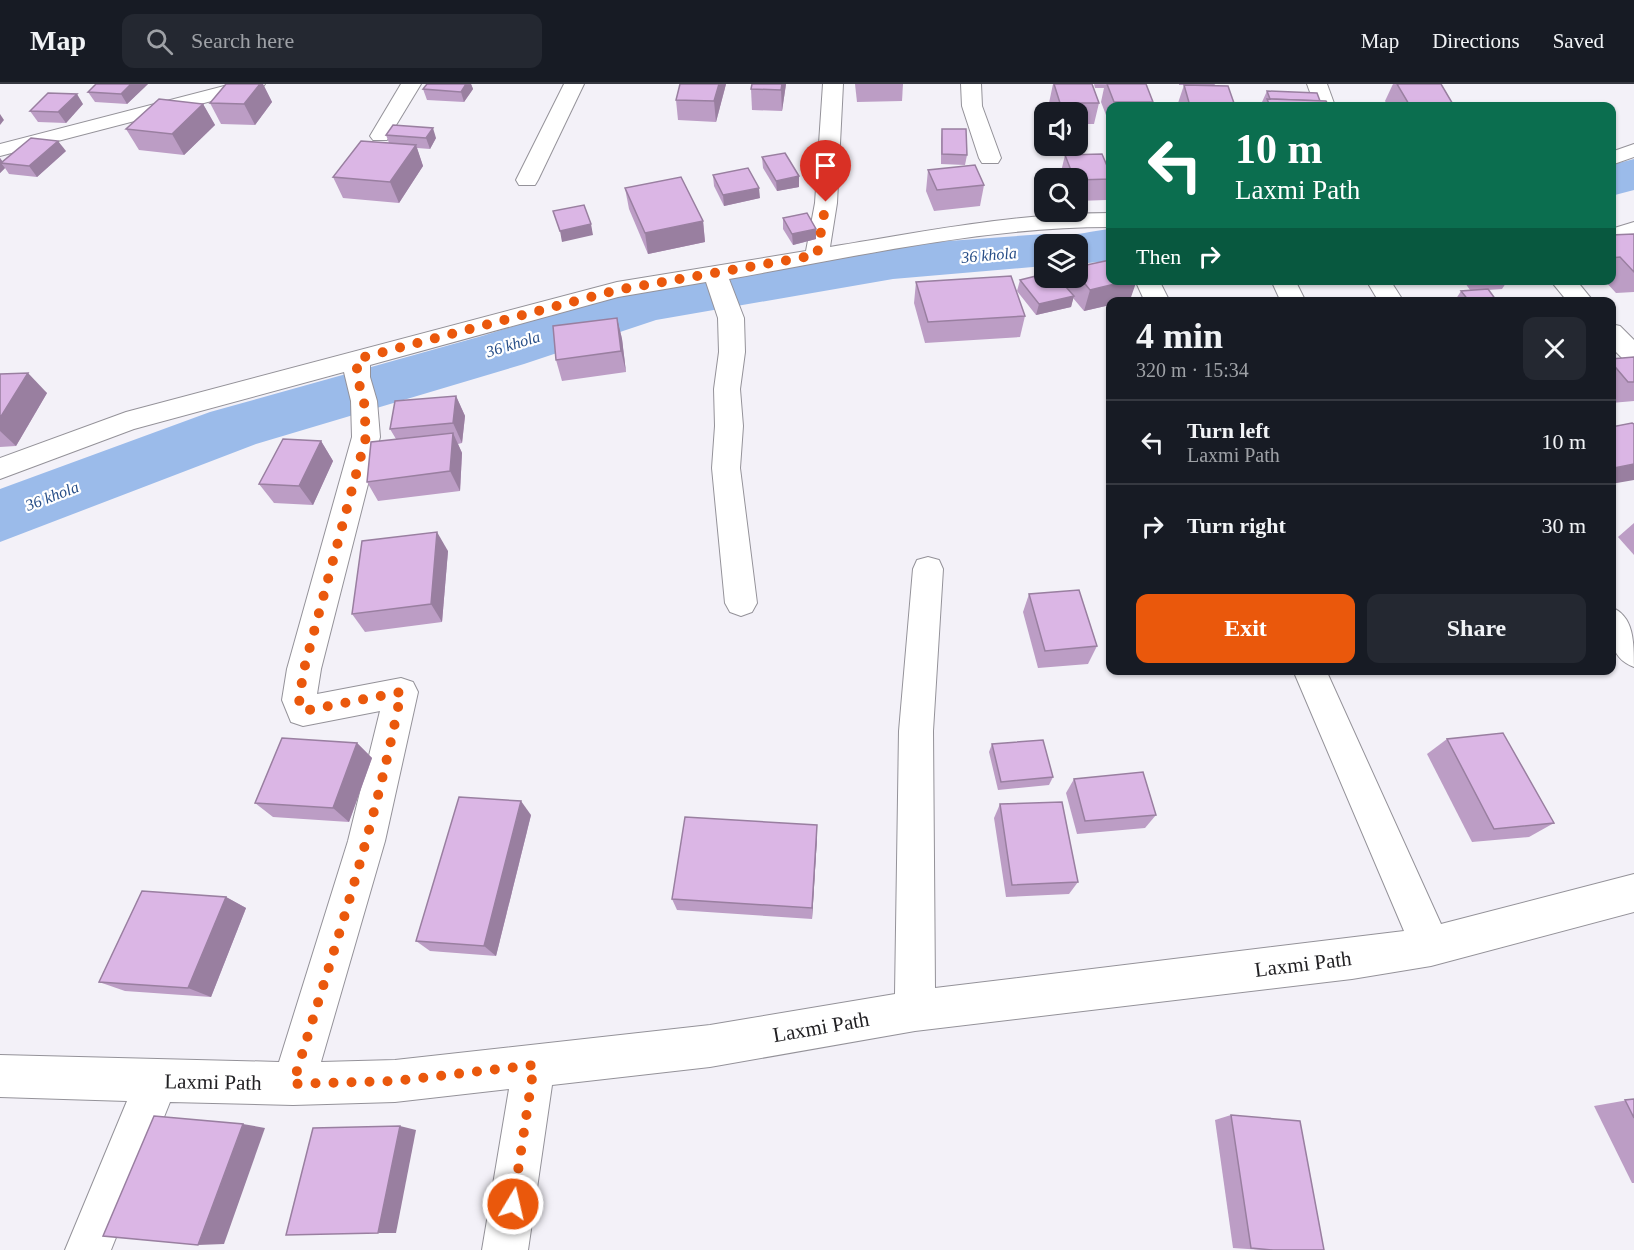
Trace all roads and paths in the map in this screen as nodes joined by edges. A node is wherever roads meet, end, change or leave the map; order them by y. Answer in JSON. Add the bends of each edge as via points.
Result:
{"nodes":[{"id":1,"x":255,"y":84,"type":"edge"},
{"id":2,"x":411,"y":84,"type":"edge"},
{"id":3,"x":574,"y":84,"type":"edge"},
{"id":4,"x":833,"y":84,"type":"edge"},
{"id":5,"x":971,"y":84,"type":"edge"},
{"id":6,"x":1317,"y":84,"type":"edge"},
{"id":7,"x":153,"y":92,"type":"dead end"},
{"id":8,"x":1324,"y":102,"type":"edge"},
{"id":9,"x":136,"y":115,"type":"junction"},
{"id":10,"x":380,"y":136,"type":"dead end"},
{"id":11,"x":0,"y":150,"type":"edge"},
{"id":12,"x":1634,"y":150,"type":"edge"},
{"id":13,"x":1616,"y":157,"type":"edge"},
{"id":14,"x":990,"y":158,"type":"dead end"},
{"id":15,"x":527,"y":180,"type":"dead end"},
{"id":16,"x":1106,"y":220,"type":"edge"},
{"id":17,"x":1634,"y":229,"type":"edge"},
{"id":18,"x":1616,"y":235,"type":"edge"},
{"id":19,"x":817,"y":255,"type":"junction"},
{"id":20,"x":719,"y":285,"type":"junction"},
{"id":21,"x":1567,"y":285,"type":"edge"},
{"id":22,"x":1577,"y":297,"type":"edge"},
{"id":23,"x":1616,"y":337,"type":"edge"},
{"id":24,"x":1634,"y":355,"type":"edge"},
{"id":25,"x":360,"y":379,"type":"junction"},
{"id":26,"x":0,"y":469,"type":"edge"},
{"id":27,"x":928,"y":569,"type":"dead end"},
{"id":28,"x":741,"y":603,"type":"dead end"},
{"id":29,"x":1616,"y":627,"type":"edge"},
{"id":30,"x":1634,"y":653,"type":"edge"},
{"id":31,"x":1311,"y":675,"type":"edge"},
{"id":32,"x":1634,"y":893,"type":"edge"},
{"id":33,"x":1431,"y":946,"type":"junction"},
{"id":34,"x":915,"y":1011,"type":"junction"},
{"id":35,"x":534,"y":1065,"type":"junction"},
{"id":36,"x":0,"y":1076,"type":"edge"},
{"id":37,"x":158,"y":1081,"type":"junction"},
{"id":38,"x":293,"y":1084,"type":"junction"},
{"id":39,"x":88,"y":1250,"type":"edge"},
{"id":40,"x":505,"y":1250,"type":"edge"}],
"edges":[{"from":1,"to":9,"type":"street"},
{"from":2,"to":10,"type":"street"},
{"from":3,"to":15,"type":"street"},
{"from":4,"to":19,"type":"street","via":[[826,202]]},
{"from":5,"to":14,"type":"street","via":[[972,106]]},
{"from":6,"to":8,"type":"street"},
{"from":7,"to":9,"type":"street"},
{"from":9,"to":11,"type":"street"},
{"from":12,"to":13,"type":"street"},
{"from":16,"to":19,"type":"street","via":[[955,233]]},
{"from":17,"to":18,"type":"street"},
{"from":19,"to":20,"type":"street"},
{"from":20,"to":25,"type":"street","via":[[617,290]]},
{"from":20,"to":28,"type":"street","via":[[731,318],[726,468]]},
{"from":21,"to":22,"type":"street"},
{"from":23,"to":24,"type":"street"},
{"from":25,"to":26,"type":"street","via":[[126,422]]},
{"from":25,"to":38,"type":"street","via":[[366,437],[299,700],[303,711],[401,692],[392,744],[362,856]]},
{"from":27,"to":34,"type":"street","via":[[916,731]]},
{"from":29,"to":30,"type":"street"},
{"from":31,"to":33,"type":"street"},
{"from":32,"to":33,"type":"street","name":"Laxmi Path"},
{"from":33,"to":34,"type":"street","name":"Laxmi Path","via":[[1352,959]]},
{"from":34,"to":35,"type":"street","name":"Laxmi Path","via":[[710,1046]]},
{"from":35,"to":38,"type":"street","name":"Laxmi Path","via":[[395,1081]]},
{"from":35,"to":40,"type":"street"},
{"from":36,"to":37,"type":"street","name":"Laxmi Path"},
{"from":37,"to":38,"type":"street","name":"Laxmi Path"},
{"from":37,"to":39,"type":"street"}]}
